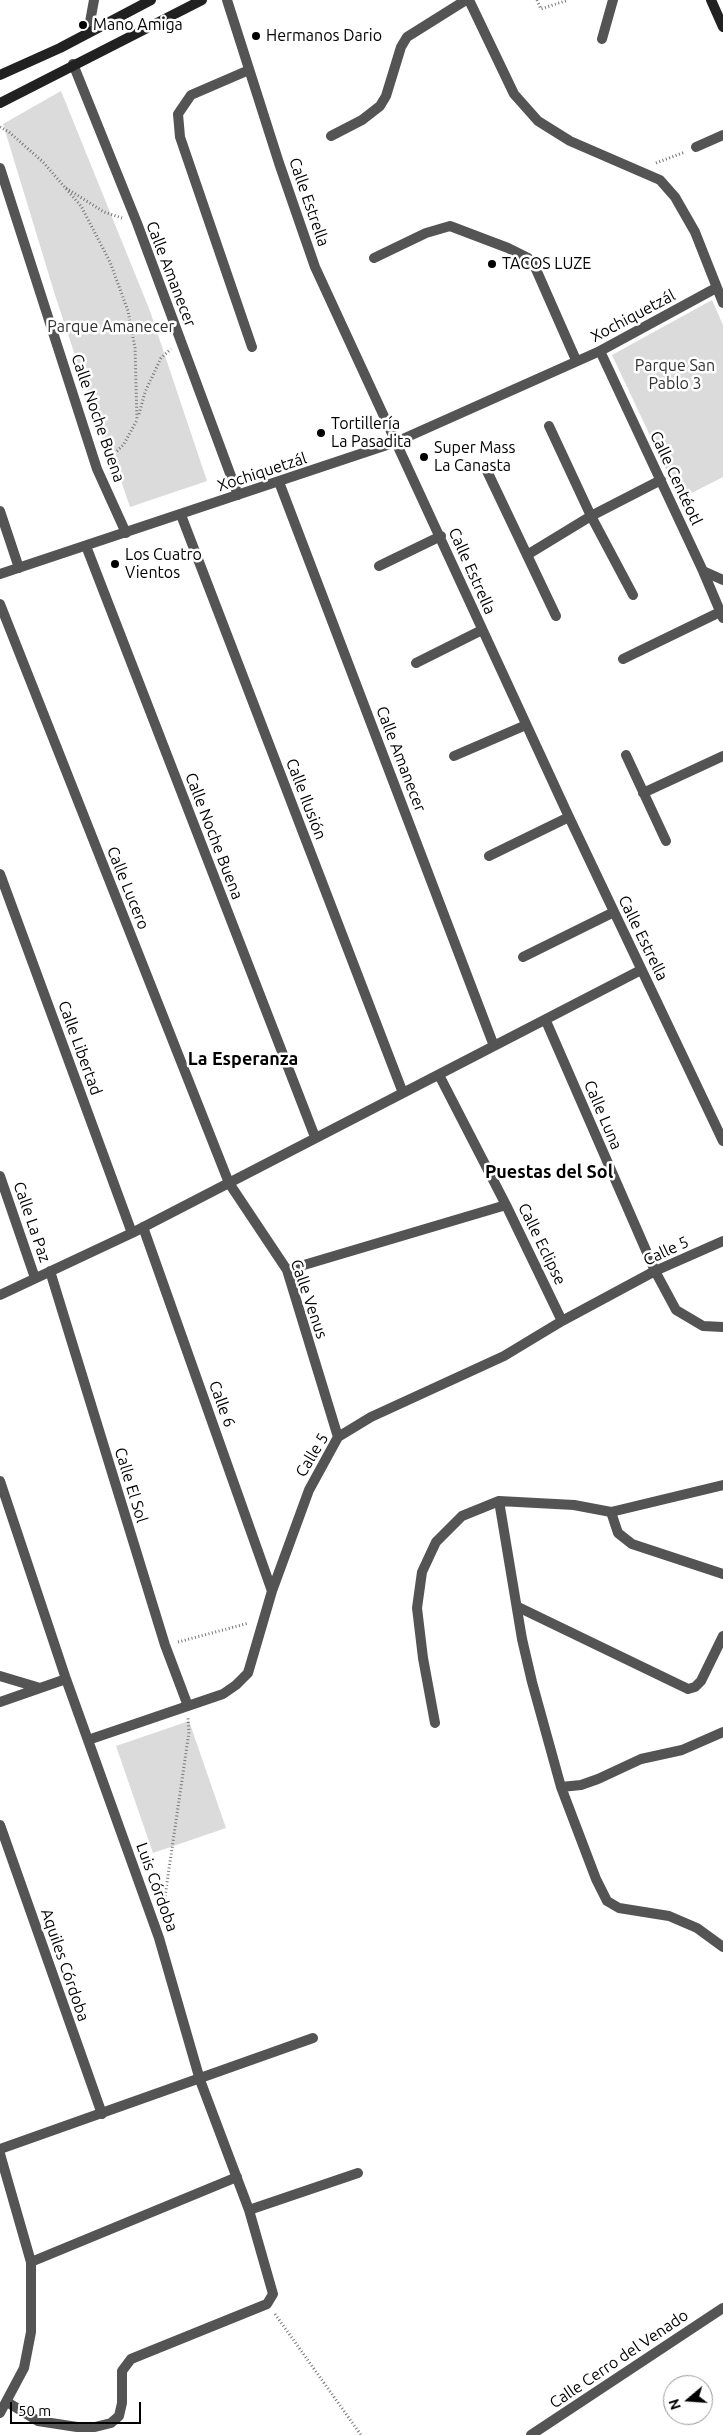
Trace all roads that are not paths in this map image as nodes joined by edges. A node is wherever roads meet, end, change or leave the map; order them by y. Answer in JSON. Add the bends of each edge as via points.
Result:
{"nodes":[{"id":1,"x":94,"y":0,"type":"edge"},
{"id":2,"x":152,"y":0,"type":"edge"},
{"id":3,"x":202,"y":0,"type":"edge"},
{"id":4,"x":227,"y":0,"type":"edge"},
{"id":5,"x":468,"y":0,"type":"edge"},
{"id":6,"x":613,"y":0,"type":"edge"},
{"id":7,"x":711,"y":0,"type":"edge"},
{"id":8,"x":723,"y":26,"type":"edge"},
{"id":9,"x":88,"y":33,"type":"junction"},
{"id":10,"x":602,"y":39,"type":"dead end"},
{"id":11,"x":73,"y":64,"type":"junction"},
{"id":12,"x":249,"y":70,"type":"junction"},
{"id":13,"x":0,"y":75,"type":"edge"},
{"id":14,"x":0,"y":102,"type":"edge"},
{"id":15,"x":723,"y":135,"type":"edge"},
{"id":16,"x":331,"y":136,"type":"dead end"},
{"id":17,"x":696,"y":147,"type":"road end"},
{"id":18,"x":0,"y":168,"type":"edge"},
{"id":19,"x":374,"y":258,"type":"dead end"},
{"id":20,"x":716,"y":288,"type":"junction"},
{"id":21,"x":723,"y":303,"type":"edge"},
{"id":22,"x":252,"y":347,"type":"dead end"},
{"id":23,"x":600,"y":351,"type":"junction"},
{"id":24,"x":576,"y":360,"type":"junction"},
{"id":25,"x":549,"y":426,"type":"dead end"},
{"id":26,"x":396,"y":442,"type":"junction"},
{"id":27,"x":487,"y":471,"type":"dead end"},
{"id":28,"x":661,"y":480,"type":"junction"},
{"id":29,"x":279,"y":482,"type":"junction"},
{"id":30,"x":238,"y":495,"type":"junction"},
{"id":31,"x":0,"y":511,"type":"edge"},
{"id":32,"x":181,"y":515,"type":"junction"},
{"id":33,"x":591,"y":516,"type":"junction"},
{"id":34,"x":126,"y":533,"type":"junction"},
{"id":35,"x":441,"y":536,"type":"junction"},
{"id":36,"x":86,"y":546,"type":"junction"},
{"id":37,"x":527,"y":555,"type":"junction"},
{"id":38,"x":379,"y":566,"type":"dead end"},
{"id":39,"x":19,"y":568,"type":"junction"},
{"id":40,"x":703,"y":571,"type":"junction"},
{"id":41,"x":0,"y":574,"type":"edge"},
{"id":42,"x":723,"y":580,"type":"edge"},
{"id":43,"x":633,"y":595,"type":"dead end"},
{"id":44,"x":0,"y":604,"type":"edge"},
{"id":45,"x":722,"y":615,"type":"edge"},
{"id":46,"x":556,"y":616,"type":"dead end"},
{"id":47,"x":482,"y":630,"type":"junction"},
{"id":48,"x":623,"y":659,"type":"dead end"},
{"id":49,"x":416,"y":663,"type":"dead end"},
{"id":50,"x":526,"y":724,"type":"junction"},
{"id":51,"x":626,"y":755,"type":"dead end"},
{"id":52,"x":454,"y":756,"type":"dead end"},
{"id":53,"x":723,"y":756,"type":"edge"},
{"id":54,"x":643,"y":793,"type":"junction"},
{"id":55,"x":569,"y":817,"type":"junction"},
{"id":56,"x":666,"y":841,"type":"dead end"},
{"id":57,"x":489,"y":856,"type":"dead end"},
{"id":58,"x":0,"y":874,"type":"edge"},
{"id":59,"x":614,"y":912,"type":"junction"},
{"id":60,"x":523,"y":958,"type":"dead end"},
{"id":61,"x":641,"y":970,"type":"junction"},
{"id":62,"x":546,"y":1021,"type":"junction"},
{"id":63,"x":494,"y":1046,"type":"junction"},
{"id":64,"x":440,"y":1075,"type":"junction"},
{"id":65,"x":403,"y":1093,"type":"junction"},
{"id":66,"x":314,"y":1137,"type":"junction"},
{"id":67,"x":723,"y":1141,"type":"edge"},
{"id":68,"x":0,"y":1176,"type":"edge"},
{"id":69,"x":229,"y":1183,"type":"junction"},
{"id":70,"x":506,"y":1205,"type":"junction"},
{"id":71,"x":143,"y":1227,"type":"junction"},
{"id":72,"x":132,"y":1233,"type":"junction"},
{"id":73,"x":723,"y":1242,"type":"edge"},
{"id":74,"x":287,"y":1270,"type":"junction"},
{"id":75,"x":50,"y":1271,"type":"junction"},
{"id":76,"x":655,"y":1271,"type":"junction"},
{"id":77,"x":36,"y":1278,"type":"junction"},
{"id":78,"x":0,"y":1295,"type":"edge"},
{"id":79,"x":562,"y":1320,"type":"junction"},
{"id":80,"x":723,"y":1327,"type":"edge"},
{"id":81,"x":338,"y":1437,"type":"junction"},
{"id":82,"x":0,"y":1481,"type":"edge"},
{"id":83,"x":723,"y":1485,"type":"edge"},
{"id":84,"x":499,"y":1502,"type":"junction"},
{"id":85,"x":611,"y":1512,"type":"junction"},
{"id":86,"x":723,"y":1574,"type":"edge"},
{"id":87,"x":272,"y":1591,"type":"junction"},
{"id":88,"x":518,"y":1607,"type":"junction"},
{"id":89,"x":723,"y":1636,"type":"edge"},
{"id":90,"x":0,"y":1676,"type":"edge"},
{"id":91,"x":66,"y":1679,"type":"junction"},
{"id":92,"x":40,"y":1688,"type":"junction"},
{"id":93,"x":0,"y":1702,"type":"edge"},
{"id":94,"x":188,"y":1706,"type":"junction"},
{"id":95,"x":435,"y":1723,"type":"dead end"},
{"id":96,"x":723,"y":1732,"type":"edge"},
{"id":97,"x":88,"y":1740,"type":"junction"},
{"id":98,"x":561,"y":1787,"type":"junction"},
{"id":99,"x":0,"y":1825,"type":"edge"},
{"id":100,"x":723,"y":1947,"type":"edge"},
{"id":101,"x":313,"y":2038,"type":"dead end"},
{"id":102,"x":200,"y":2080,"type":"junction"},
{"id":103,"x":102,"y":2114,"type":"junction"},
{"id":104,"x":0,"y":2149,"type":"edge"},
{"id":105,"x":0,"y":2154,"type":"edge"},
{"id":106,"x":358,"y":2173,"type":"dead end"},
{"id":107,"x":237,"y":2178,"type":"junction"},
{"id":108,"x":249,"y":2210,"type":"junction"},
{"id":109,"x":32,"y":2262,"type":"junction"},
{"id":110,"x":723,"y":2308,"type":"edge"},
{"id":111,"x":7,"y":2402,"type":"junction"},
{"id":112,"x":0,"y":2413,"type":"edge"},
{"id":113,"x":531,"y":2435,"type":"edge"}],
"edges":[{"from":1,"to":9,"type":"street"},
{"from":2,"to":9,"type":"main road"},
{"from":3,"to":11,"type":"main road"},
{"from":4,"to":12,"type":"street","name":"Calle Estrella"},
{"from":5,"to":16,"type":"street","via":[[407,38],[380,106],[362,120]]},
{"from":5,"to":20,"type":"street","via":[[514,94],[538,121],[570,141],[660,180],[675,197],[695,232]]},
{"from":6,"to":10,"type":"street"},
{"from":7,"to":8,"type":"main road"},
{"from":9,"to":13,"type":"main road"},
{"from":11,"to":14,"type":"main road"},
{"from":11,"to":30,"type":"street","name":"Calle Amanecer","via":[[137,224]]},
{"from":12,"to":22,"type":"street","via":[[191,95],[178,114],[180,137]]},
{"from":12,"to":26,"type":"street","name":"Calle Estrella","via":[[316,266]]},
{"from":15,"to":17,"type":"street"},
{"from":18,"to":34,"type":"street","name":"Calle Noche Buena","via":[[97,470]]},
{"from":19,"to":24,"type":"street","via":[[426,233],[450,226],[528,258],[535,267]]},
{"from":20,"to":21,"type":"street"},
{"from":20,"to":23,"type":"street","name":"Xochiquetzál"},
{"from":23,"to":24,"type":"street","name":"Xochiquetzál"},
{"from":23,"to":28,"type":"street","name":"Calle Centéotl"},
{"from":24,"to":26,"type":"street","name":"Xochiquetzál"},
{"from":25,"to":33,"type":"street"},
{"from":26,"to":29,"type":"street","name":"Xochiquetzál"},
{"from":26,"to":35,"type":"street","name":"Calle Estrella"},
{"from":27,"to":37,"type":"street"},
{"from":28,"to":33,"type":"street"},
{"from":28,"to":40,"type":"street","name":"Calle Centéotl"},
{"from":29,"to":30,"type":"street","name":"Xochiquetzál"},
{"from":29,"to":63,"type":"street","name":"Calle Amanecer"},
{"from":30,"to":32,"type":"street","name":"Xochiquetzál"},
{"from":31,"to":39,"type":"street"},
{"from":32,"to":34,"type":"street","name":"Xochiquetzál"},
{"from":32,"to":65,"type":"street","name":"Calle Ilusión"},
{"from":33,"to":37,"type":"street"},
{"from":33,"to":43,"type":"street"},
{"from":34,"to":36,"type":"street","name":"Xochiquetzál"},
{"from":35,"to":38,"type":"street"},
{"from":35,"to":47,"type":"street","name":"Calle Estrella"},
{"from":36,"to":39,"type":"street","name":"Xochiquetzál"},
{"from":36,"to":66,"type":"street","name":"Calle Noche Buena"},
{"from":37,"to":46,"type":"street"},
{"from":39,"to":41,"type":"street","name":"Xochiquetzál"},
{"from":40,"to":42,"type":"street"},
{"from":40,"to":45,"type":"street","name":"Calle Centéotl"},
{"from":44,"to":69,"type":"street","name":"Calle Lucero"},
{"from":45,"to":48,"type":"street"},
{"from":47,"to":49,"type":"street"},
{"from":47,"to":50,"type":"street","name":"Calle Estrella"},
{"from":50,"to":52,"type":"street"},
{"from":50,"to":55,"type":"street","name":"Calle Estrella"},
{"from":51,"to":54,"type":"street"},
{"from":53,"to":54,"type":"street"},
{"from":54,"to":56,"type":"street"},
{"from":55,"to":57,"type":"street"},
{"from":55,"to":59,"type":"street","name":"Calle Estrella"},
{"from":58,"to":72,"type":"street","name":"Calle Libertad"},
{"from":59,"to":60,"type":"street"},
{"from":59,"to":61,"type":"street","name":"Calle Estrella"},
{"from":61,"to":62,"type":"street"},
{"from":61,"to":67,"type":"street","name":"Calle Estrella"},
{"from":62,"to":63,"type":"street"},
{"from":62,"to":76,"type":"street","name":"Calle Luna"},
{"from":63,"to":64,"type":"street"},
{"from":64,"to":65,"type":"street"},
{"from":64,"to":70,"type":"street","name":"Calle Eclipse"},
{"from":65,"to":66,"type":"street"},
{"from":66,"to":69,"type":"street"},
{"from":68,"to":77,"type":"street","name":"Calle La Paz"},
{"from":69,"to":71,"type":"street"},
{"from":69,"to":74,"type":"street","name":"Calle Venus"},
{"from":70,"to":74,"type":"street"},
{"from":70,"to":79,"type":"street","name":"Calle Eclipse"},
{"from":71,"to":72,"type":"street"},
{"from":71,"to":87,"type":"street","name":"Calle 6"},
{"from":72,"to":75,"type":"street"},
{"from":73,"to":76,"type":"street","name":"Calle 5"},
{"from":74,"to":81,"type":"street","name":"Calle Venus"},
{"from":75,"to":77,"type":"street"},
{"from":75,"to":94,"type":"street","name":"Calle El Sol","via":[[165,1645]]},
{"from":76,"to":79,"type":"street","name":"Calle 5"},
{"from":76,"to":80,"type":"street","name":"Calle Luna","via":[[676,1310],[703,1326]]},
{"from":77,"to":78,"type":"street"},
{"from":79,"to":81,"type":"street","name":"Calle 5","via":[[504,1356],[371,1417]]},
{"from":81,"to":87,"type":"street","name":"Calle 5","via":[[309,1490]]},
{"from":82,"to":91,"type":"street","name":"Luis Córdoba"},
{"from":83,"to":85,"type":"street"},
{"from":84,"to":85,"type":"street","via":[[574,1505]]},
{"from":84,"to":88,"type":"street"},
{"from":84,"to":95,"type":"street","via":[[462,1516],[436,1542],[422,1572],[417,1608]]},
{"from":85,"to":86,"type":"street","via":[[618,1533],[632,1544]]},
{"from":87,"to":94,"type":"street","name":"Calle 5","via":[[248,1673],[223,1694]]},
{"from":88,"to":89,"type":"street","via":[[688,1688],[701,1681]]},
{"from":88,"to":98,"type":"street","via":[[532,1682]]},
{"from":90,"to":92,"type":"street"},
{"from":91,"to":92,"type":"street"},
{"from":91,"to":97,"type":"street","name":"Luis Córdoba"},
{"from":92,"to":93,"type":"street"},
{"from":94,"to":97,"type":"street","name":"Calle 5"},
{"from":96,"to":98,"type":"street","via":[[682,1750],[641,1759],[598,1779]]},
{"from":97,"to":102,"type":"street","name":"Luis Córdoba","via":[[159,1938]]},
{"from":98,"to":100,"type":"street","via":[[607,1901],[619,1908],[669,1916],[697,1928]]},
{"from":99,"to":103,"type":"street","name":"Aquiles Córdoba"},
{"from":101,"to":102,"type":"street"},
{"from":102,"to":103,"type":"street"},
{"from":102,"to":107,"type":"street","name":"Luis Córdoba"},
{"from":103,"to":104,"type":"street"},
{"from":105,"to":109,"type":"street"},
{"from":106,"to":108,"type":"street"},
{"from":107,"to":108,"type":"street","name":"Luis Córdoba"},
{"from":107,"to":109,"type":"street"},
{"from":108,"to":111,"type":"street","name":"Luis Córdoba","via":[[271,2280],[273,2294],[267,2304],[131,2359],[122,2371],[122,2403],[118,2416],[111,2423],[77,2427],[38,2421]]},
{"from":109,"to":111,"type":"street","via":[[31,2332],[24,2368]]},
{"from":110,"to":113,"type":"street","name":"Calle Cerro del Venado"},
{"from":111,"to":112,"type":"street"}]}
